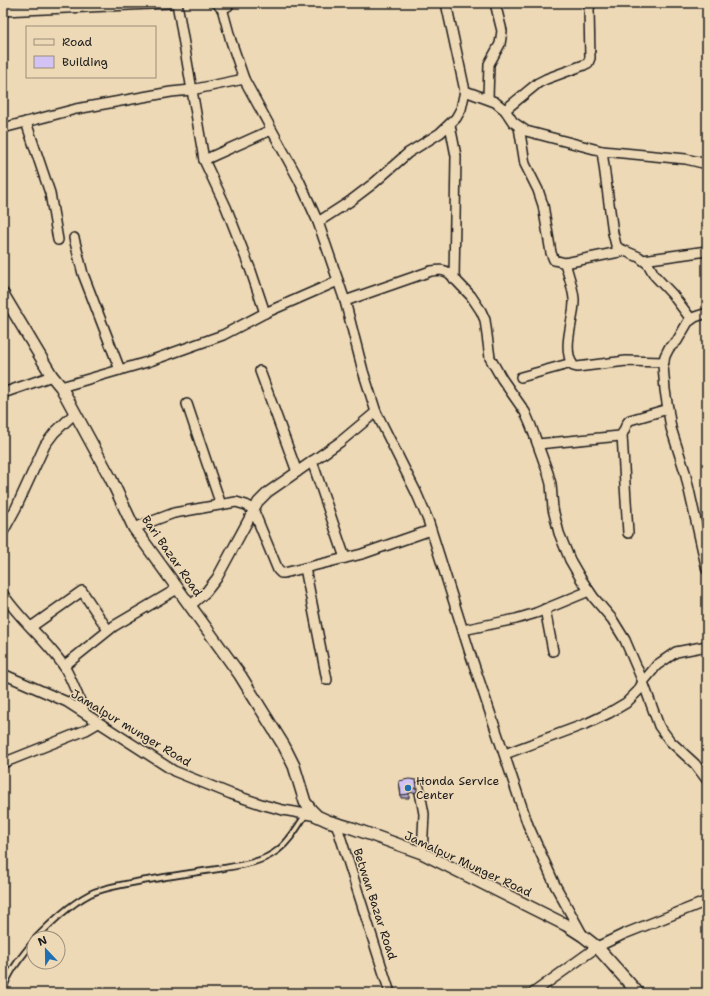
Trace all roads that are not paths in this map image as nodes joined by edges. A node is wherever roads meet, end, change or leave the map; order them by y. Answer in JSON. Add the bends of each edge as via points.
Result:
{"nodes":[{"id":1,"x":172,"y":3,"type":"edge"},
{"id":2,"x":177,"y":3,"type":"edge"},
{"id":3,"x":230,"y":3,"type":"edge"},
{"id":4,"x":446,"y":3,"type":"edge"},
{"id":5,"x":495,"y":3,"type":"edge"},
{"id":6,"x":590,"y":3,"type":"edge"},
{"id":7,"x":219,"y":5,"type":"edge"},
{"id":8,"x":36,"y":6,"type":"edge"},
{"id":9,"x":3,"y":11,"type":"edge"},
{"id":10,"x":244,"y":79,"type":"junction"},
{"id":11,"x":191,"y":90,"type":"junction"},
{"id":12,"x":465,"y":91,"type":"junction"},
{"id":13,"x":488,"y":98,"type":"junction"},
{"id":14,"x":505,"y":110,"type":"junction"},
{"id":15,"x":26,"y":122,"type":"junction"},
{"id":16,"x":450,"y":125,"type":"junction"},
{"id":17,"x":519,"y":127,"type":"junction"},
{"id":18,"x":3,"y":128,"type":"edge"},
{"id":19,"x":271,"y":130,"type":"junction"},
{"id":20,"x":602,"y":152,"type":"junction"},
{"id":21,"x":204,"y":160,"type":"junction"},
{"id":22,"x":707,"y":164,"type":"edge"},
{"id":23,"x":318,"y":222,"type":"junction"},
{"id":24,"x":74,"y":238,"type":"dead end"},
{"id":25,"x":58,"y":240,"type":"dead end"},
{"id":26,"x":624,"y":251,"type":"junction"},
{"id":27,"x":707,"y":251,"type":"edge"},
{"id":28,"x":643,"y":260,"type":"junction"},
{"id":29,"x":565,"y":263,"type":"junction"},
{"id":30,"x":454,"y":279,"type":"junction"},
{"id":31,"x":338,"y":281,"type":"junction"},
{"id":32,"x":3,"y":294,"type":"edge"},
{"id":33,"x":345,"y":301,"type":"junction"},
{"id":34,"x":265,"y":313,"type":"junction"},
{"id":35,"x":707,"y":313,"type":"edge"},
{"id":36,"x":691,"y":319,"type":"junction"},
{"id":37,"x":664,"y":362,"type":"junction"},
{"id":38,"x":572,"y":363,"type":"junction"},
{"id":39,"x":120,"y":370,"type":"junction"},
{"id":40,"x":260,"y":371,"type":"dead end"},
{"id":41,"x":52,"y":376,"type":"junction"},
{"id":42,"x":521,"y":376,"type":"dead end"},
{"id":43,"x":61,"y":387,"type":"junction"},
{"id":44,"x":3,"y":393,"type":"edge"},
{"id":45,"x":187,"y":404,"type":"dead end"},
{"id":46,"x":668,"y":409,"type":"junction"},
{"id":47,"x":376,"y":412,"type":"junction"},
{"id":48,"x":75,"y":413,"type":"junction"},
{"id":49,"x":622,"y":435,"type":"junction"},
{"id":50,"x":538,"y":444,"type":"junction"},
{"id":51,"x":312,"y":462,"type":"junction"},
{"id":52,"x":297,"y":472,"type":"junction"},
{"id":53,"x":221,"y":505,"type":"junction"},
{"id":54,"x":253,"y":509,"type":"junction"},
{"id":55,"x":134,"y":528,"type":"junction"},
{"id":56,"x":432,"y":530,"type":"junction"},
{"id":57,"x":3,"y":532,"type":"edge"},
{"id":58,"x":628,"y":533,"type":"dead end"},
{"id":59,"x":345,"y":558,"type":"junction"},
{"id":60,"x":305,"y":568,"type":"junction"},
{"id":61,"x":707,"y":570,"type":"edge"},
{"id":62,"x":177,"y":589,"type":"junction"},
{"id":63,"x":589,"y":591,"type":"junction"},
{"id":64,"x":3,"y":594,"type":"edge"},
{"id":65,"x":191,"y":606,"type":"junction"},
{"id":66,"x":545,"y":609,"type":"junction"},
{"id":67,"x":31,"y":627,"type":"junction"},
{"id":68,"x":108,"y":630,"type":"junction"},
{"id":69,"x":463,"y":630,"type":"junction"},
{"id":70,"x":707,"y":646,"type":"edge"},
{"id":71,"x":553,"y":650,"type":"dead end"},
{"id":72,"x":64,"y":666,"type":"junction"},
{"id":73,"x":3,"y":674,"type":"edge"},
{"id":74,"x":327,"y":680,"type":"dead end"},
{"id":75,"x":643,"y":682,"type":"junction"},
{"id":76,"x":86,"y":714,"type":"junction"},
{"id":77,"x":98,"y":723,"type":"junction"},
{"id":78,"x":505,"y":754,"type":"junction"},
{"id":79,"x":3,"y":763,"type":"edge"},
{"id":80,"x":707,"y":780,"type":"edge"},
{"id":81,"x":419,"y":787,"type":"dead end"},
{"id":82,"x":312,"y":815,"type":"junction"},
{"id":83,"x":336,"y":823,"type":"junction"},
{"id":84,"x":422,"y":853,"type":"junction"},
{"id":85,"x":707,"y":901,"type":"edge"},
{"id":86,"x":44,"y":930,"type":"edge"},
{"id":87,"x":583,"y":936,"type":"junction"},
{"id":88,"x":597,"y":947,"type":"junction"},
{"id":89,"x":26,"y":950,"type":"edge"},
{"id":90,"x":3,"y":990,"type":"edge"},
{"id":91,"x":390,"y":993,"type":"edge"},
{"id":92,"x":533,"y":993,"type":"edge"},
{"id":93,"x":638,"y":993,"type":"edge"}],
"edges":[{"from":1,"to":8,"type":"street"},
{"from":2,"to":11,"type":"street"},
{"from":3,"to":7,"type":"street","via":[[226,7]]},
{"from":4,"to":12,"type":"street"},
{"from":5,"to":13,"type":"street","via":[[502,31],[500,44],[489,64]]},
{"from":6,"to":14,"type":"street","via":[[588,63],[542,81]]},
{"from":7,"to":10,"type":"street"},
{"from":8,"to":9,"type":"street"},
{"from":10,"to":11,"type":"street"},
{"from":10,"to":19,"type":"street"},
{"from":11,"to":15,"type":"street","via":[[76,109]]},
{"from":11,"to":21,"type":"street"},
{"from":12,"to":13,"type":"street"},
{"from":12,"to":16,"type":"street","via":[[461,109]]},
{"from":13,"to":14,"type":"street"},
{"from":14,"to":17,"type":"street"},
{"from":15,"to":18,"type":"street"},
{"from":15,"to":25,"type":"street","via":[[50,193]]},
{"from":16,"to":23,"type":"street","via":[[408,153],[374,183]]},
{"from":16,"to":30,"type":"street","via":[[456,156]]},
{"from":17,"to":20,"type":"street"},
{"from":17,"to":29,"type":"street","via":[[525,164],[543,205],[551,253],[554,260]]},
{"from":19,"to":21,"type":"street"},
{"from":19,"to":23,"type":"street","via":[[299,180]]},
{"from":20,"to":22,"type":"street","via":[[686,159]]},
{"from":20,"to":26,"type":"street","via":[[614,240],[618,248]]},
{"from":21,"to":34,"type":"street","via":[[226,208]]},
{"from":23,"to":31,"type":"street"},
{"from":24,"to":39,"type":"street","via":[[83,274]]},
{"from":26,"to":28,"type":"street"},
{"from":26,"to":29,"type":"street"},
{"from":27,"to":28,"type":"street"},
{"from":28,"to":36,"type":"street"},
{"from":29,"to":38,"type":"street","via":[[574,299],[569,342]]},
{"from":30,"to":33,"type":"street","via":[[446,271],[431,271]]},
{"from":30,"to":50,"type":"street","via":[[481,311],[486,326],[490,358],[525,412]]},
{"from":31,"to":33,"type":"street"},
{"from":31,"to":34,"type":"street"},
{"from":32,"to":41,"type":"street","name":"Bari Bazar Road"},
{"from":33,"to":47,"type":"street"},
{"from":34,"to":39,"type":"street","via":[[223,334]]},
{"from":35,"to":36,"type":"street"},
{"from":36,"to":37,"type":"street","via":[[677,341],[669,348]]},
{"from":37,"to":38,"type":"street","via":[[626,361],[575,367]]},
{"from":37,"to":46,"type":"street"},
{"from":38,"to":42,"type":"street"},
{"from":39,"to":43,"type":"street"},
{"from":40,"to":52,"type":"street"},
{"from":41,"to":43,"type":"street","name":"Bari Bazar Road"},
{"from":41,"to":44,"type":"street"},
{"from":43,"to":48,"type":"street","name":"Bari Bazar Road"},
{"from":45,"to":53,"type":"street"},
{"from":46,"to":49,"type":"street","via":[[630,420]]},
{"from":46,"to":61,"type":"street"},
{"from":47,"to":51,"type":"street"},
{"from":47,"to":56,"type":"street"},
{"from":48,"to":55,"type":"street","name":"Bari Bazar Road"},
{"from":48,"to":57,"type":"street","via":[[45,445]]},
{"from":49,"to":50,"type":"street"},
{"from":49,"to":58,"type":"street"},
{"from":50,"to":63,"type":"street","via":[[548,473],[553,509],[560,534],[570,560]]},
{"from":51,"to":52,"type":"street"},
{"from":51,"to":59,"type":"street"},
{"from":52,"to":54,"type":"street","via":[[268,492]]},
{"from":53,"to":54,"type":"street","via":[[241,503]]},
{"from":53,"to":55,"type":"street","via":[[174,513]]},
{"from":54,"to":60,"type":"street","via":[[279,572]]},
{"from":54,"to":65,"type":"street","via":[[217,578]]},
{"from":55,"to":62,"type":"street","name":"Bari Bazar Road"},
{"from":56,"to":59,"type":"street"},
{"from":56,"to":69,"type":"street"},
{"from":59,"to":60,"type":"street"},
{"from":60,"to":74,"type":"street"},
{"from":62,"to":65,"type":"street","name":"Bari Bazar Road"},
{"from":62,"to":68,"type":"street"},
{"from":63,"to":66,"type":"street"},
{"from":63,"to":75,"type":"street","via":[[625,640]]},
{"from":64,"to":67,"type":"street"},
{"from":65,"to":82,"type":"street","name":"Bari Bazar Road","via":[[252,694],[284,746]]},
{"from":66,"to":69,"type":"street","via":[[516,619]]},
{"from":66,"to":71,"type":"street"},
{"from":67,"to":68,"type":"street","via":[[82,592]]},
{"from":67,"to":72,"type":"street"},
{"from":68,"to":72,"type":"street"},
{"from":69,"to":78,"type":"street"},
{"from":70,"to":75,"type":"street","via":[[676,652],[657,665]]},
{"from":72,"to":76,"type":"street"},
{"from":73,"to":76,"type":"street","name":"Jamalpur munger Road","via":[[67,702]]},
{"from":75,"to":78,"type":"street","via":[[626,703],[609,713],[582,726]]},
{"from":75,"to":80,"type":"street","via":[[659,726]]},
{"from":76,"to":77,"type":"street","name":"Jamalpur munger Road"},
{"from":77,"to":79,"type":"street"},
{"from":77,"to":82,"type":"street","name":"Jamalpur munger Road","via":[[174,771],[237,796],[283,810]]},
{"from":78,"to":87,"type":"street","via":[[541,856]]},
{"from":81,"to":84,"type":"street","via":[[424,814]]},
{"from":82,"to":83,"type":"street","name":"Jamalpur Munger Road"},
{"from":82,"to":86,"type":"lane","via":[[287,842],[267,857],[242,865],[152,879],[91,893],[59,915]]},
{"from":83,"to":84,"type":"street","name":"Jamalpur Munger Road"},
{"from":83,"to":91,"type":"street","name":"Betwan Bazar Road"},
{"from":84,"to":87,"type":"street","name":"Jamalpur Munger Road"},
{"from":85,"to":88,"type":"street"},
{"from":87,"to":88,"type":"street","name":"Jamalpur Munger Road"},
{"from":88,"to":92,"type":"street"},
{"from":88,"to":93,"type":"street","name":"Jamalpur Munger Road"},
{"from":89,"to":90,"type":"lane","via":[[18,960]]}]}
